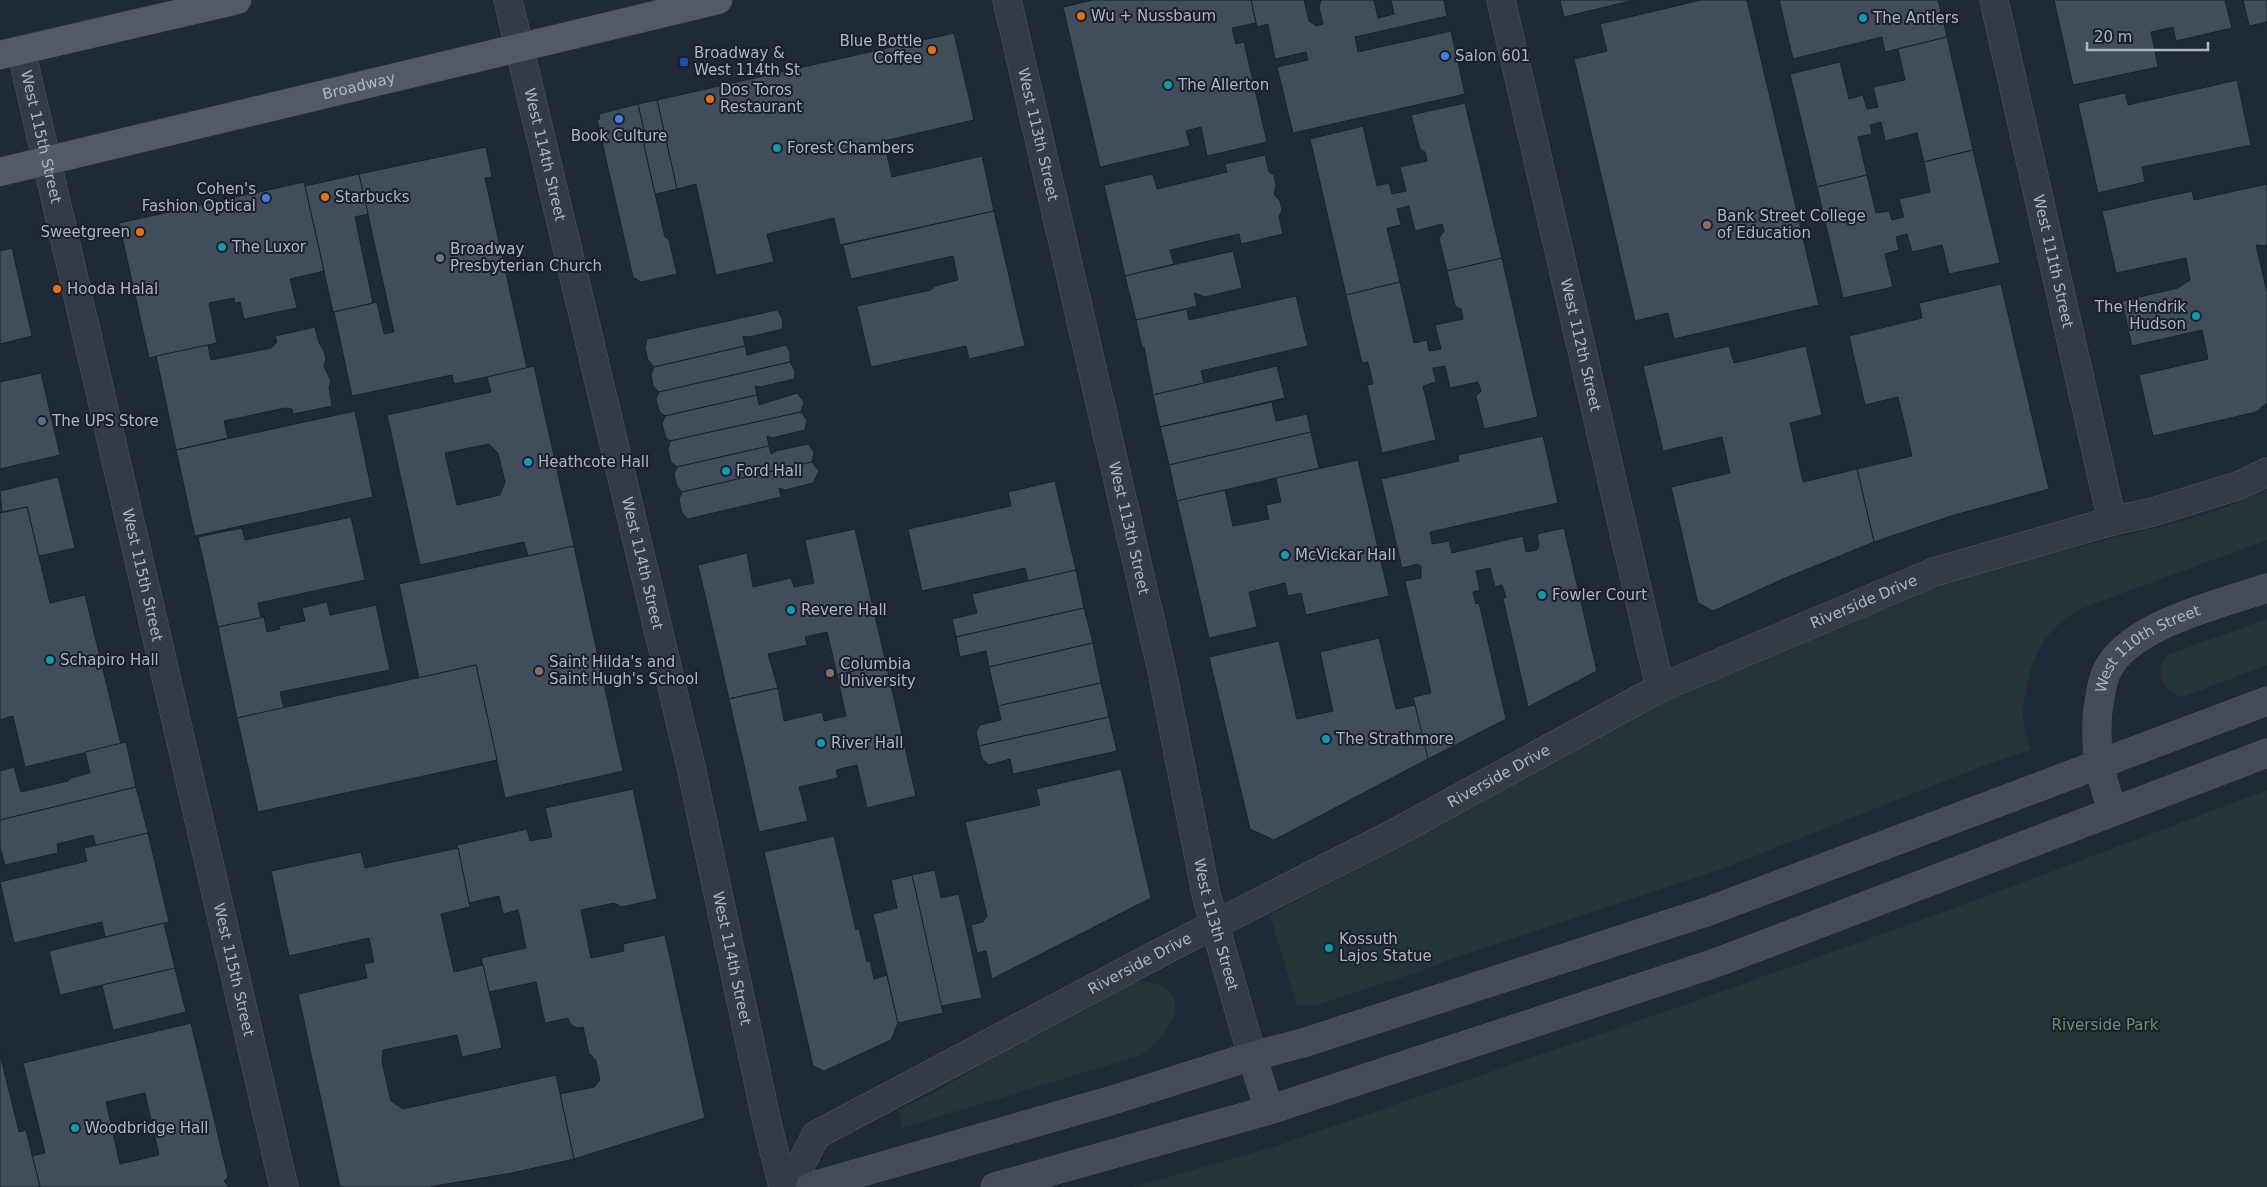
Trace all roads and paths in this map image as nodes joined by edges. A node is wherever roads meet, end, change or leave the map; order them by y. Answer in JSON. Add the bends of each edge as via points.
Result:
{"nodes":[{"id":1,"x":237,"y":0,"type":"edge"},
{"id":2,"x":508,"y":0,"type":"edge"},
{"id":3,"x":718,"y":0,"type":"edge"},
{"id":4,"x":1007,"y":0,"type":"edge"},
{"id":5,"x":1501,"y":0,"type":"edge"},
{"id":6,"x":1994,"y":0,"type":"edge"},
{"id":7,"x":519,"y":47,"type":"junction"},
{"id":8,"x":10,"y":52,"type":"edge"},
{"id":9,"x":46,"y":160,"type":"junction"},
{"id":10,"x":0,"y":172,"type":"edge"},
{"id":11,"x":2267,"y":472,"type":"edge"},
{"id":12,"x":2112,"y":521,"type":"junction"},
{"id":13,"x":2267,"y":588,"type":"edge"},
{"id":14,"x":1660,"y":688,"type":"junction"},
{"id":15,"x":2267,"y":701,"type":"edge"},
{"id":16,"x":2267,"y":753,"type":"edge"},
{"id":17,"x":2098,"y":763,"type":"junction"},
{"id":18,"x":2113,"y":811,"type":"junction"},
{"id":19,"x":1213,"y":926,"type":"junction"},
{"id":20,"x":1252,"y":1056,"type":"junction"},
{"id":21,"x":1270,"y":1110,"type":"junction"},
{"id":22,"x":284,"y":1187,"type":"edge"},
{"id":23,"x":783,"y":1187,"type":"edge"},
{"id":24,"x":789,"y":1187,"type":"edge"},
{"id":25,"x":810,"y":1187,"type":"edge"},
{"id":26,"x":995,"y":1187,"type":"edge"}],
"edges":[{"from":1,"to":8,"type":"main road"},
{"from":2,"to":7,"type":"street","name":"West 114th Street"},
{"from":3,"to":7,"type":"main road","name":"Broadway"},
{"from":4,"to":19,"type":"street","name":"West 113th Street","via":[[1162,671]]},
{"from":5,"to":14,"type":"street","name":"West 112th Street"},
{"from":6,"to":12,"type":"street","name":"West 111th Street"},
{"from":7,"to":9,"type":"main road","name":"Broadway"},
{"from":7,"to":23,"type":"street","name":"West 114th Street","via":[[691,767]]},
{"from":8,"to":9,"type":"street","name":"West 115th Street"},
{"from":9,"to":10,"type":"main road","name":"Broadway"},
{"from":9,"to":22,"type":"street","name":"West 115th Street"},
{"from":11,"to":12,"type":"street","name":"Riverside Drive","via":[[2240,485]]},
{"from":12,"to":14,"type":"street","name":"Riverside Drive","via":[[1934,572]]},
{"from":13,"to":17,"type":"main road","name":"West 110th Street","via":[[2151,630],[2130,642],[2106,672],[2100,692],[2096,740]]},
{"from":14,"to":19,"type":"street","name":"Riverside Drive","via":[[1393,834]]},
{"from":15,"to":17,"type":"main road"},
{"from":16,"to":18,"type":"main road"},
{"from":17,"to":18,"type":"main road","name":"West 110th Street"},
{"from":17,"to":20,"type":"main road","via":[[1706,912],[1303,1043]]},
{"from":18,"to":21,"type":"main road","via":[[1718,962]]},
{"from":19,"to":20,"type":"street","name":"West 113th Street"},
{"from":19,"to":24,"type":"street","name":"Riverside Drive","via":[[816,1135]]},
{"from":20,"to":21,"type":"main road"},
{"from":20,"to":25,"type":"main road","via":[[1113,1100]]},
{"from":21,"to":26,"type":"main road"}]}
